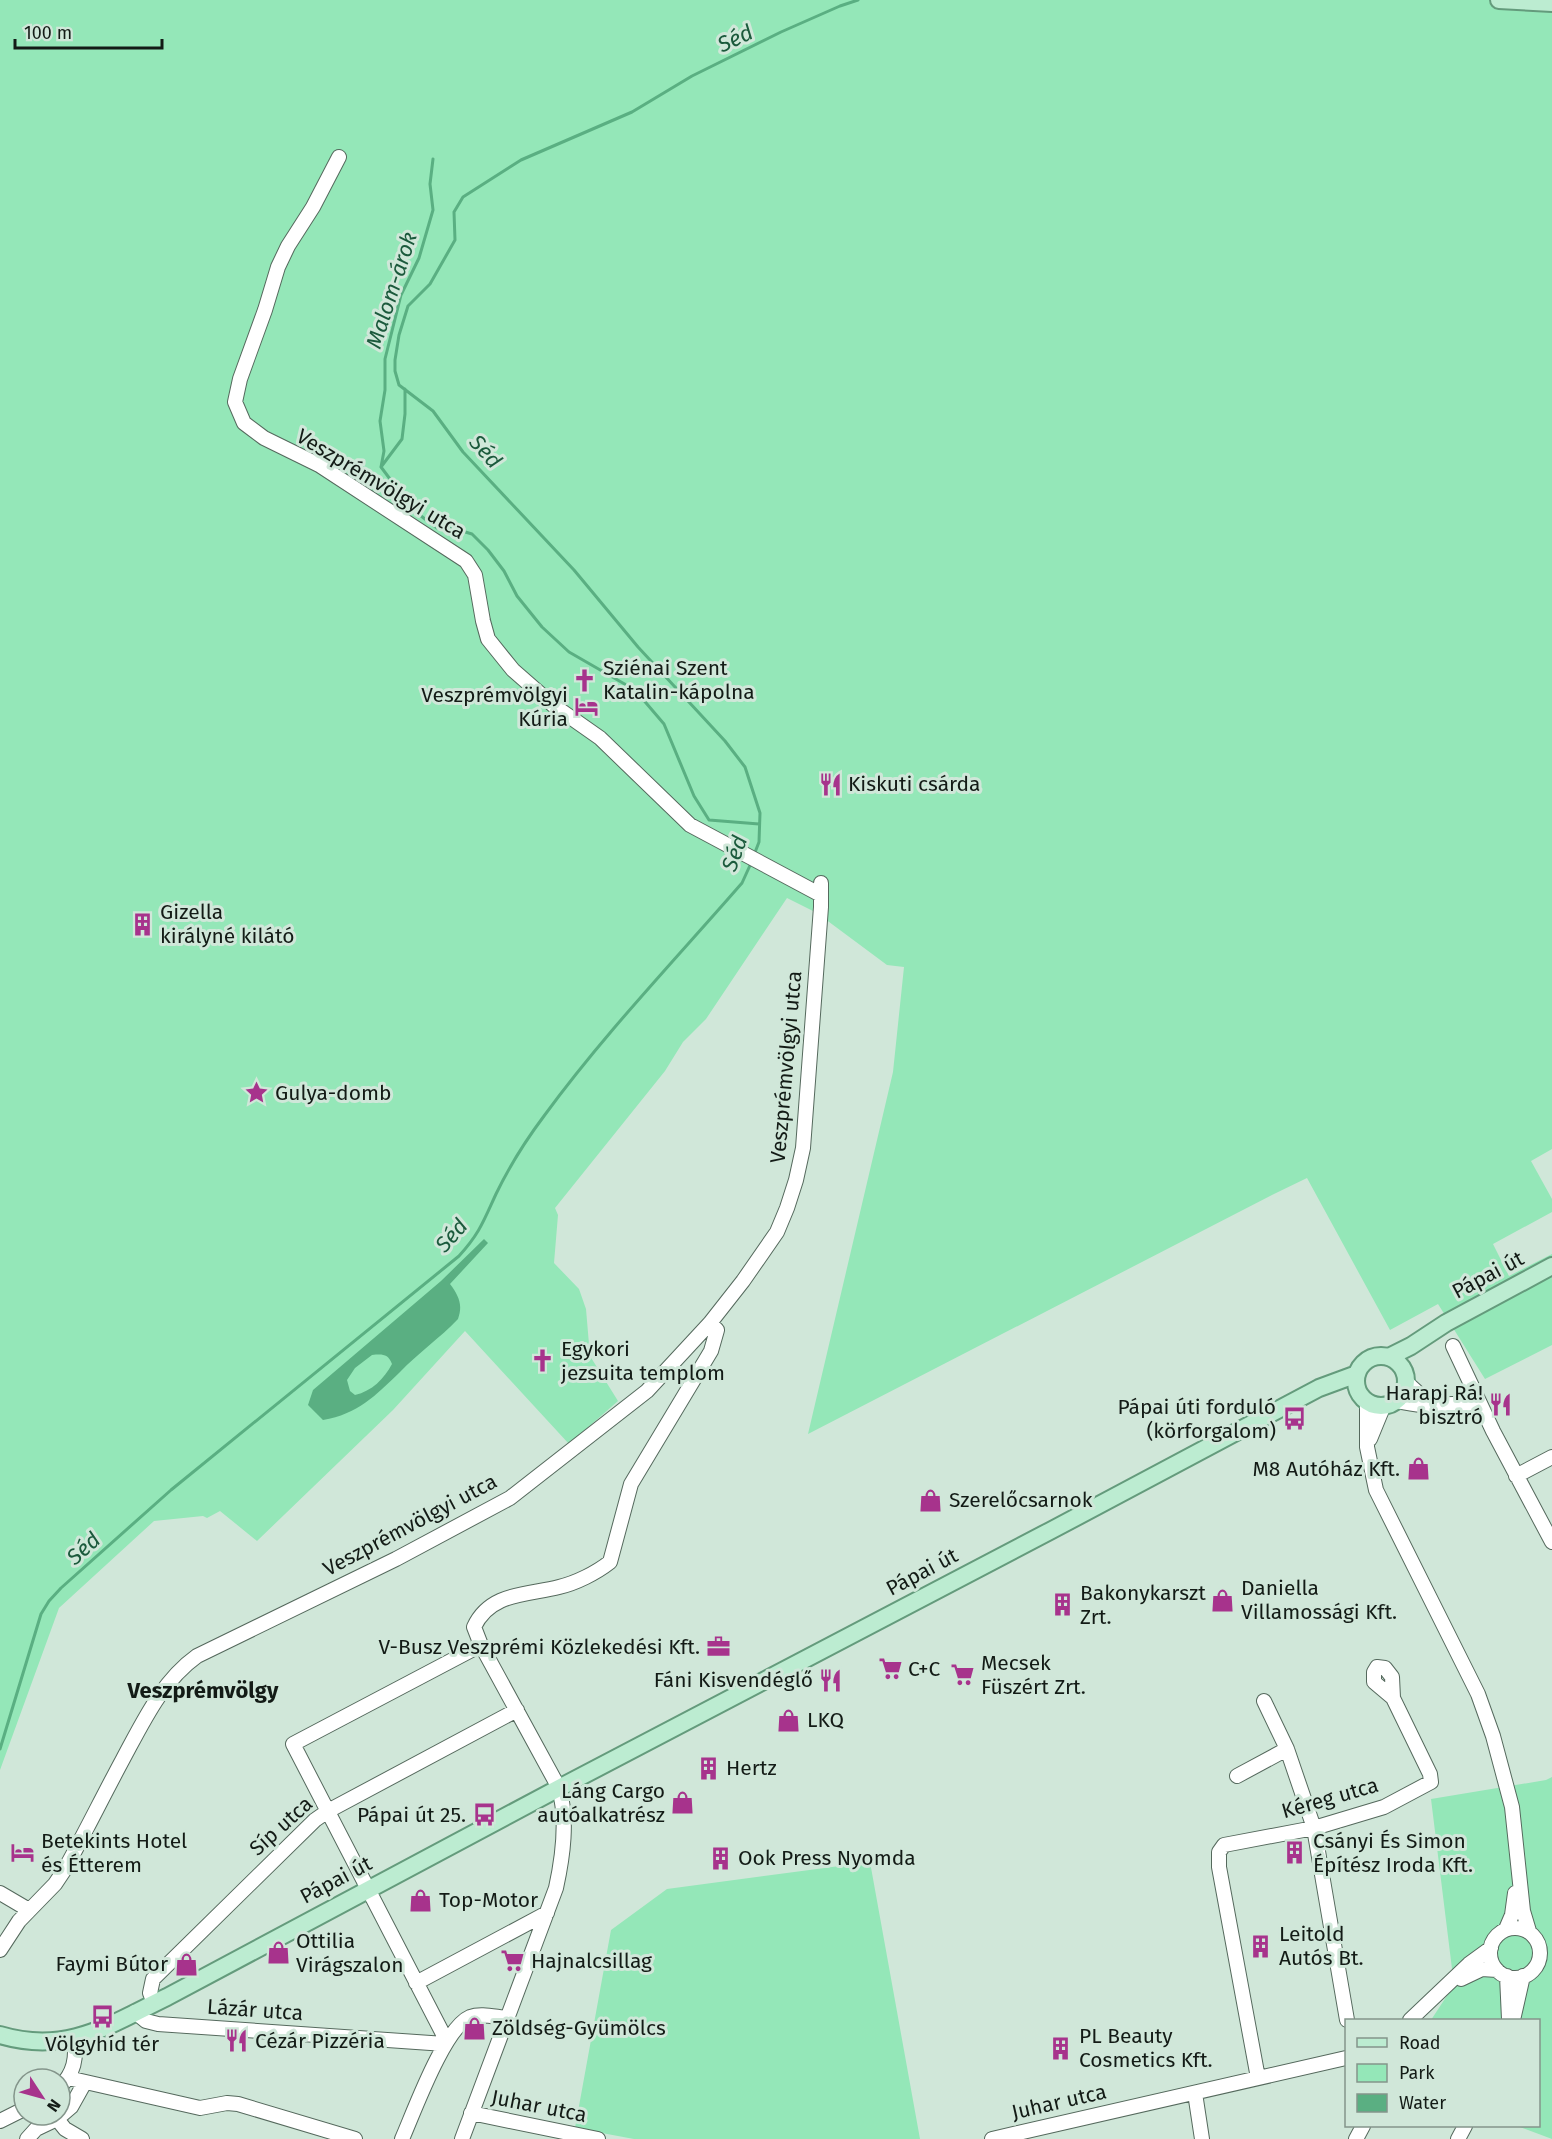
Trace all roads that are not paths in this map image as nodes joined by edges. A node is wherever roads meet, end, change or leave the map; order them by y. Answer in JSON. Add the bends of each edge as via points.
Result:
{"nodes":[{"id":1,"x":1499,"y":0,"type":"edge"},
{"id":2,"x":1552,"y":3,"type":"edge"},
{"id":3,"x":339,"y":157,"type":"dead end"},
{"id":4,"x":1552,"y":1266,"type":"edge"},
{"id":5,"x":710,"y":1323,"type":"junction"},
{"id":6,"x":1446,"y":1323,"type":"junction"},
{"id":7,"x":1453,"y":1346,"type":"dead end"},
{"id":8,"x":1389,"y":1358,"type":"junction"},
{"id":9,"x":1357,"y":1374,"type":"junction"},
{"id":10,"x":1405,"y":1377,"type":"junction"},
{"id":11,"x":1305,"y":1396,"type":"junction"},
{"id":12,"x":1363,"y":1397,"type":"junction"},
{"id":13,"x":1390,"y":1403,"type":"junction"},
{"id":14,"x":1448,"y":1403,"type":"junction"},
{"id":15,"x":1488,"y":1418,"type":"junction"},
{"id":16,"x":1367,"y":1447,"type":"junction"},
{"id":17,"x":1552,"y":1457,"type":"edge"},
{"id":18,"x":1516,"y":1476,"type":"junction"},
{"id":19,"x":1552,"y":1542,"type":"edge"},
{"id":20,"x":481,"y":1645,"type":"junction"},
{"id":21,"x":1393,"y":1698,"type":"dead end"},
{"id":22,"x":1264,"y":1701,"type":"dead end"},
{"id":23,"x":517,"y":1710,"type":"junction"},
{"id":24,"x":1287,"y":1749,"type":"junction"},
{"id":25,"x":1237,"y":1776,"type":"dead end"},
{"id":26,"x":559,"y":1788,"type":"junction"},
{"id":27,"x":328,"y":1811,"type":"junction"},
{"id":28,"x":1314,"y":1828,"type":"junction"},
{"id":29,"x":1518,"y":1873,"type":"junction"},
{"id":30,"x":368,"y":1889,"type":"junction"},
{"id":31,"x":0,"y":1893,"type":"edge"},
{"id":32,"x":29,"y":1910,"type":"junction"},
{"id":33,"x":547,"y":1912,"type":"junction"},
{"id":34,"x":1506,"y":1929,"type":"junction"},
{"id":35,"x":1529,"y":1931,"type":"junction"},
{"id":36,"x":1491,"y":1948,"type":"junction"},
{"id":37,"x":0,"y":1950,"type":"edge"},
{"id":38,"x":1502,"y":1973,"type":"junction"},
{"id":39,"x":1523,"y":1976,"type":"junction"},
{"id":40,"x":416,"y":1983,"type":"junction"},
{"id":41,"x":1449,"y":1985,"type":"junction"},
{"id":42,"x":154,"y":2003,"type":"junction"},
{"id":43,"x":135,"y":2013,"type":"junction"},
{"id":44,"x":507,"y":2018,"type":"junction"},
{"id":45,"x":1347,"y":2019,"type":"edge"},
{"id":46,"x":1411,"y":2019,"type":"edge"},
{"id":47,"x":1511,"y":2019,"type":"edge"},
{"id":48,"x":1511,"y":2019,"type":"edge"},
{"id":49,"x":0,"y":2035,"type":"edge"},
{"id":50,"x":444,"y":2039,"type":"junction"},
{"id":51,"x":67,"y":2040,"type":"junction"},
{"id":52,"x":1345,"y":2058,"type":"edge"},
{"id":53,"x":71,"y":2067,"type":"edge"},
{"id":54,"x":1258,"y":2079,"type":"junction"},
{"id":55,"x":85,"y":2082,"type":"junction"},
{"id":56,"x":72,"y":2083,"type":"edge"},
{"id":57,"x":1195,"y":2093,"type":"junction"},
{"id":58,"x":72,"y":2105,"type":"edge"},
{"id":59,"x":471,"y":2113,"type":"junction"},
{"id":60,"x":40,"y":2127,"type":"edge"},
{"id":61,"x":63,"y":2127,"type":"edge"},
{"id":62,"x":568,"y":2136,"type":"edge"},
{"id":63,"x":27,"y":2139,"type":"edge"},
{"id":64,"x":82,"y":2139,"type":"edge"},
{"id":65,"x":355,"y":2139,"type":"edge"},
{"id":66,"x":402,"y":2139,"type":"edge"},
{"id":67,"x":462,"y":2139,"type":"edge"},
{"id":68,"x":598,"y":2139,"type":"edge"},
{"id":69,"x":992,"y":2139,"type":"edge"},
{"id":70,"x":1202,"y":2139,"type":"edge"}],
"edges":[{"from":1,"to":2,"type":"main road"},
{"from":3,"to":5,"type":"street","name":"Veszprémvölgyi utca","via":[[278,267],[240,379],[235,402],[244,423],[368,495],[466,561],[475,575],[489,639],[513,670],[600,738],[690,825],[758,862],[821,889],[803,1148],[796,1180],[777,1232]]},
{"from":4,"to":6,"type":"main road","name":"Pápai út"},
{"from":5,"to":20,"type":"street","via":[[717,1330],[711,1351],[632,1484],[610,1562],[567,1585],[519,1593],[491,1606],[474,1627]]},
{"from":5,"to":32,"type":"street","name":"Veszprémvölgyi utca","via":[[646,1391],[510,1498],[184,1665],[145,1719],[65,1869]]},
{"from":6,"to":8,"type":"main road","name":"Pápai út"},
{"from":6,"to":10,"type":"main road","name":"Pápai út","via":[[1413,1358]]},
{"from":7,"to":15,"type":"street"},
{"from":8,"to":9,"type":"main road","via":[[1377,1356],[1368,1360]]},
{"from":8,"to":10,"type":"main road","via":[[1398,1362]]},
{"from":9,"to":11,"type":"main road","name":"Pápai út"},
{"from":9,"to":12,"type":"main road"},
{"from":10,"to":13,"type":"main road","via":[[1404,1389]]},
{"from":10,"to":14,"type":"street","via":[[1425,1396]]},
{"from":11,"to":12,"type":"main road","name":"Pápai út","via":[[1344,1390]]},
{"from":11,"to":26,"type":"main road","name":"Pápai út"},
{"from":12,"to":13,"type":"main road","via":[[1374,1405]]},
{"from":12,"to":16,"type":"street"},
{"from":13,"to":14,"type":"street"},
{"from":13,"to":16,"type":"street"},
{"from":14,"to":15,"type":"street","via":[[1472,1406]]},
{"from":15,"to":18,"type":"street"},
{"from":16,"to":29,"type":"street","via":[[1376,1490],[1478,1694],[1512,1807]]},
{"from":17,"to":18,"type":"street"},
{"from":18,"to":19,"type":"street"},
{"from":20,"to":23,"type":"street"},
{"from":20,"to":27,"type":"street","via":[[293,1744]]},
{"from":21,"to":28,"type":"street","name":"Kéreg utca","via":[[1431,1782],[1384,1807]]},
{"from":22,"to":24,"type":"street"},
{"from":23,"to":26,"type":"street"},
{"from":23,"to":27,"type":"street","name":"Síp utca"},
{"from":24,"to":25,"type":"street"},
{"from":24,"to":28,"type":"street"},
{"from":26,"to":30,"type":"main road","name":"Pápai út"},
{"from":26,"to":33,"type":"street","via":[[563,1845]]},
{"from":27,"to":30,"type":"street"},
{"from":27,"to":42,"type":"street","name":"Síp utca","via":[[153,1979],[150,1993]]},
{"from":28,"to":45,"type":"street"},
{"from":28,"to":54,"type":"street","name":"Kéreg utca","via":[[1224,1845],[1219,1852]]},
{"from":29,"to":34,"type":"street"},
{"from":29,"to":35,"type":"street"},
{"from":30,"to":40,"type":"street"},
{"from":30,"to":42,"type":"main road","name":"Pápai út"},
{"from":31,"to":32,"type":"street"},
{"from":32,"to":37,"type":"street","name":"Veszprémvölgyi utca"},
{"from":33,"to":40,"type":"street"},
{"from":33,"to":44,"type":"street"},
{"from":34,"to":35,"type":"street"},
{"from":34,"to":36,"type":"street","via":[[1496,1936]]},
{"from":35,"to":39,"type":"street","via":[[1539,1943],[1540,1959]]},
{"from":36,"to":38,"type":"street","via":[[1491,1959]]},
{"from":36,"to":41,"type":"street"},
{"from":38,"to":39,"type":"street"},
{"from":38,"to":41,"type":"street","via":[[1476,1971]]},
{"from":38,"to":48,"type":"street"},
{"from":39,"to":47,"type":"street"},
{"from":40,"to":50,"type":"street"},
{"from":41,"to":46,"type":"street"},
{"from":42,"to":43,"type":"main road","name":"Pápai út"},
{"from":43,"to":50,"type":"street","name":"Lázár utca","via":[[158,2024]]},
{"from":43,"to":51,"type":"main road"},
{"from":44,"to":50,"type":"street","via":[[472,2016]]},
{"from":44,"to":59,"type":"street"},
{"from":49,"to":51,"type":"main road","via":[[29,2041]]},
{"from":50,"to":66,"type":"street"},
{"from":51,"to":53,"type":"street","via":[[76,2056]]},
{"from":52,"to":54,"type":"street","name":"Juhar utca"},
{"from":54,"to":57,"type":"street","name":"Juhar utca"},
{"from":55,"to":56,"type":"street"},
{"from":55,"to":58,"type":"street"},
{"from":55,"to":65,"type":"street","via":[[200,2108],[238,2104]]},
{"from":57,"to":69,"type":"street","name":"Juhar utca"},
{"from":57,"to":70,"type":"street"},
{"from":59,"to":62,"type":"street","name":"Juhar utca"},
{"from":59,"to":67,"type":"street"},
{"from":60,"to":63,"type":"street"},
{"from":61,"to":64,"type":"street"},
{"from":62,"to":68,"type":"street","name":"Juhar utca"}]}
